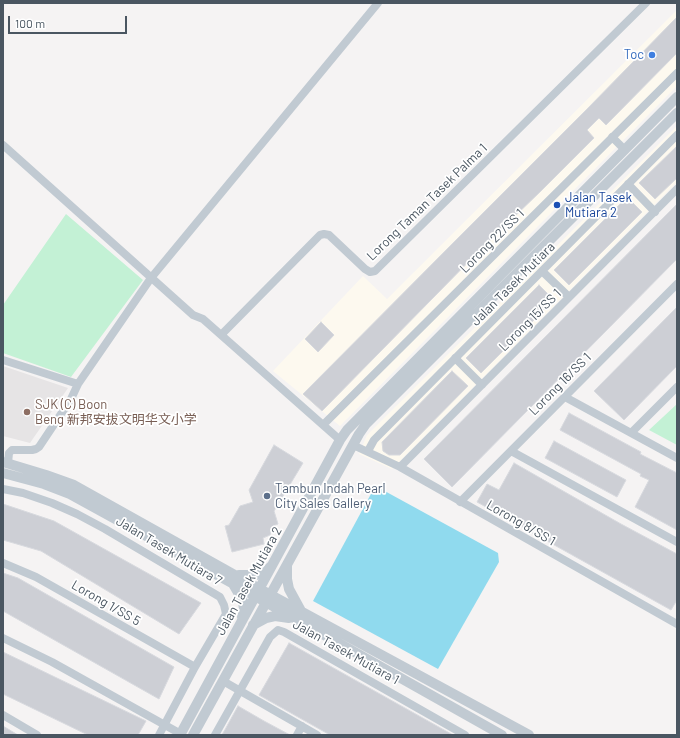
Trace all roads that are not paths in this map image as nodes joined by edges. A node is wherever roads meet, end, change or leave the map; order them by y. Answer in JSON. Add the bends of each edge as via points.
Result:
{"nodes":[{"id":1,"x":378,"y":3,"type":"edge"},
{"id":2,"x":646,"y":3,"type":"edge"},
{"id":3,"x":677,"y":73,"type":"edge"},
{"id":4,"x":677,"y":97,"type":"edge"},
{"id":5,"x":677,"y":113,"type":"edge"},
{"id":6,"x":677,"y":135,"type":"edge"},
{"id":7,"x":612,"y":138,"type":"junction"},
{"id":8,"x":3,"y":145,"type":"edge"},
{"id":9,"x":625,"y":150,"type":"junction"},
{"id":10,"x":628,"y":184,"type":"junction"},
{"id":11,"x":677,"y":189,"type":"edge"},
{"id":12,"x":655,"y":212,"type":"junction"},
{"id":13,"x":542,"y":271,"type":"junction"},
{"id":14,"x":151,"y":278,"type":"junction"},
{"id":15,"x":677,"y":284,"type":"edge"},
{"id":16,"x":569,"y":297,"type":"junction"},
{"id":17,"x":221,"y":335,"type":"junction"},
{"id":18,"x":455,"y":358,"type":"junction"},
{"id":19,"x":3,"y":360,"type":"edge"},
{"id":20,"x":78,"y":384,"type":"junction"},
{"id":21,"x":482,"y":385,"type":"junction"},
{"id":22,"x":677,"y":387,"type":"edge"},
{"id":23,"x":565,"y":397,"type":"junction"},
{"id":24,"x":323,"y":425,"type":"junction"},
{"id":25,"x":631,"y":433,"type":"junction"},
{"id":26,"x":340,"y":440,"type":"junction"},
{"id":27,"x":353,"y":445,"type":"junction"},
{"id":28,"x":368,"y":451,"type":"junction"},
{"id":29,"x":511,"y":451,"type":"junction"},
{"id":30,"x":677,"y":458,"type":"edge"},
{"id":31,"x":6,"y":463,"type":"edge"},
{"id":32,"x":400,"y":467,"type":"junction"},
{"id":33,"x":3,"y":473,"type":"edge"},
{"id":34,"x":3,"y":489,"type":"edge"},
{"id":35,"x":460,"y":502,"type":"junction"},
{"id":36,"x":677,"y":542,"type":"edge"},
{"id":37,"x":276,"y":559,"type":"junction"},
{"id":38,"x":3,"y":563,"type":"edge"},
{"id":39,"x":287,"y":563,"type":"junction"},
{"id":40,"x":234,"y":579,"type":"junction"},
{"id":41,"x":258,"y":593,"type":"junction"},
{"id":42,"x":268,"y":598,"type":"junction"},
{"id":43,"x":299,"y":616,"type":"junction"},
{"id":44,"x":677,"y":624,"type":"edge"},
{"id":45,"x":240,"y":625,"type":"junction"},
{"id":46,"x":253,"y":625,"type":"junction"},
{"id":47,"x":3,"y":638,"type":"edge"},
{"id":48,"x":195,"y":667,"type":"junction"},
{"id":49,"x":223,"y":681,"type":"junction"},
{"id":50,"x":240,"y":690,"type":"junction"},
{"id":51,"x":3,"y":715,"type":"edge"},
{"id":52,"x":165,"y":725,"type":"junction"},
{"id":53,"x":302,"y":726,"type":"junction"},
{"id":54,"x":180,"y":734,"type":"edge"},
{"id":55,"x":37,"y":735,"type":"edge"},
{"id":56,"x":159,"y":735,"type":"edge"},
{"id":57,"x":193,"y":735,"type":"edge"},
{"id":58,"x":215,"y":735,"type":"edge"},
{"id":59,"x":297,"y":735,"type":"edge"},
{"id":60,"x":317,"y":735,"type":"edge"},
{"id":61,"x":465,"y":735,"type":"edge"},
{"id":62,"x":502,"y":735,"type":"edge"},
{"id":63,"x":529,"y":735,"type":"edge"}],
"edges":[{"from":1,"to":14,"type":"street"},
{"from":2,"to":17,"type":"street","name":"Lorong Taman Tasek Palma 1","via":[[375,271],[365,269],[329,235],[320,235]]},
{"from":3,"to":7,"type":"street","name":"Lorong 22/SS 1"},
{"from":4,"to":9,"type":"street","name":"Jalan Tasek Mutiara 2"},
{"from":5,"to":27,"type":"street","name":"Jalan Tasek Mutiara 2","via":[[366,424]]},
{"from":6,"to":10,"type":"street","name":"Jalan Tasek Mutiara"},
{"from":7,"to":9,"type":"street"},
{"from":7,"to":24,"type":"street","name":"Lorong 22/SS 1"},
{"from":8,"to":14,"type":"street"},
{"from":9,"to":26,"type":"street","name":"Jalan Tasek Mutiara 2","via":[[347,430]]},
{"from":10,"to":12,"type":"street"},
{"from":10,"to":13,"type":"street","name":"Jalan Tasek Mutiara"},
{"from":11,"to":12,"type":"street","name":"Lorong 15/SS 1"},
{"from":12,"to":16,"type":"street","name":"Lorong 15/SS 1"},
{"from":13,"to":16,"type":"street"},
{"from":13,"to":18,"type":"street","name":"Jalan Tasek Mutiara"},
{"from":14,"to":17,"type":"street","via":[[193,315],[204,319]]},
{"from":14,"to":20,"type":"street"},
{"from":15,"to":23,"type":"street","name":"Lorong 16/SS 1"},
{"from":16,"to":21,"type":"street","name":"Lorong 15/SS 1"},
{"from":17,"to":24,"type":"street"},
{"from":18,"to":21,"type":"street"},
{"from":18,"to":28,"type":"street","name":"Jalan Tasek Mutiara","via":[[374,440]]},
{"from":19,"to":20,"type":"street"},
{"from":20,"to":31,"type":"street","via":[[39,447],[32,450],[12,450]]},
{"from":21,"to":32,"type":"street","name":"Lorong 15/SS 1"},
{"from":22,"to":25,"type":"street"},
{"from":23,"to":25,"type":"street"},
{"from":23,"to":29,"type":"street","name":"Lorong 16/SS 1"},
{"from":24,"to":26,"type":"street"},
{"from":25,"to":30,"type":"street"},
{"from":26,"to":37,"type":"street","name":"Jalan Tasek Mutiara 2"},
{"from":27,"to":28,"type":"street","name":"Lorong 8/SS 1"},
{"from":27,"to":39,"type":"street","name":"Jalan Tasek Mutiara 2"},
{"from":28,"to":32,"type":"street","name":"Lorong 8/SS 1"},
{"from":29,"to":35,"type":"street","name":"Lorong 16/SS 1"},
{"from":29,"to":36,"type":"street"},
{"from":31,"to":40,"type":"street","name":"Jalan Tasek Mutiara 7","via":[[74,485]]},
{"from":32,"to":35,"type":"street","name":"Lorong 8/SS 1"},
{"from":33,"to":40,"type":"street","name":"Jalan Tasek Mutiara 7","via":[[70,494]]},
{"from":34,"to":48,"type":"street","name":"Jalan Tasek Mutiara 7","via":[[52,502],[77,514],[220,597],[226,614]]},
{"from":35,"to":44,"type":"street","name":"Lorong 8/SS 1"},
{"from":37,"to":40,"type":"street","via":[[266,572]]},
{"from":37,"to":41,"type":"street","name":"Jalan Tasek Mutiara 2"},
{"from":38,"to":48,"type":"street","name":"Lorong 1/SS 5","via":[[36,577]]},
{"from":39,"to":42,"type":"street","name":"Jalan Tasek Mutiara 2"},
{"from":39,"to":43,"type":"street","via":[[289,589]]},
{"from":40,"to":41,"type":"street","name":"Jalan Tasek Mutiara 7"},
{"from":40,"to":45,"type":"street","via":[[243,601],[244,610]]},
{"from":41,"to":42,"type":"street","name":"Jalan Tasek Mutiara 7"},
{"from":41,"to":45,"type":"street","name":"Jalan Tasek Mutiara 2"},
{"from":42,"to":43,"type":"street","name":"Jalan Tasek Mutiara 1"},
{"from":42,"to":46,"type":"street","name":"Jalan Tasek Mutiara 2"},
{"from":43,"to":46,"type":"street","via":[[275,616]]},
{"from":43,"to":62,"type":"street","name":"Jalan Tasek Mutiara 1"},
{"from":43,"to":63,"type":"street","name":"Jalan Tasek Mutiara 1"},
{"from":45,"to":54,"type":"street","name":"Jalan Tasek Mutiara 2"},
{"from":46,"to":49,"type":"street","name":"Jalan Tasek Mutiara 2"},
{"from":47,"to":52,"type":"street","via":[[52,662]]},
{"from":48,"to":52,"type":"street","name":"Jalan Tasek Mutiara 7"},
{"from":49,"to":50,"type":"street"},
{"from":49,"to":57,"type":"street","name":"Jalan Tasek Mutiara 2"},
{"from":50,"to":53,"type":"street"},
{"from":50,"to":58,"type":"street","name":"Jalan Tasek Mutiara 1"},
{"from":50,"to":61,"type":"street","name":"Jalan Tasek Mutiara 1","via":[[270,636],[278,630]]},
{"from":51,"to":55,"type":"street"},
{"from":52,"to":54,"type":"street"},
{"from":52,"to":56,"type":"street","name":"Jalan Tasek Mutiara 7"},
{"from":53,"to":59,"type":"street"},
{"from":53,"to":60,"type":"street"}]}
